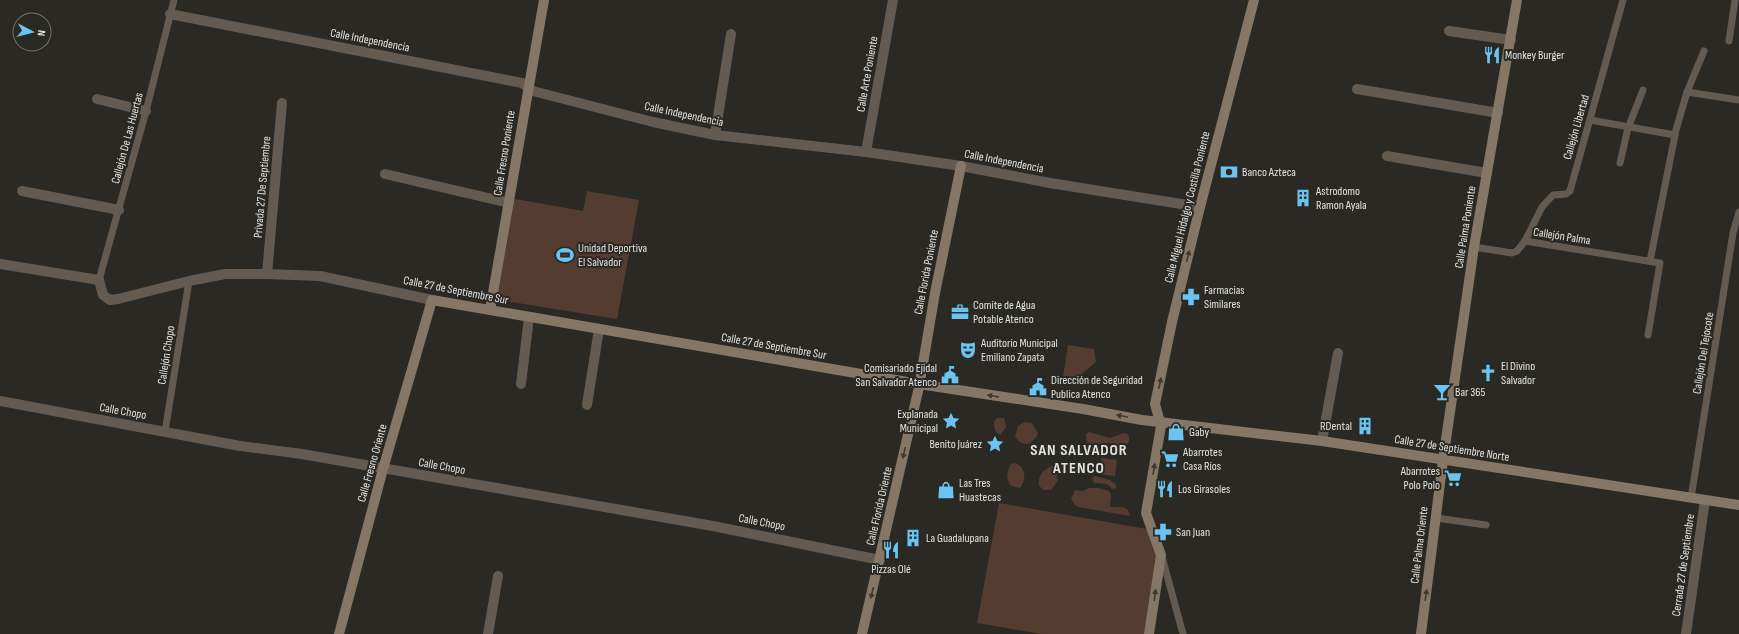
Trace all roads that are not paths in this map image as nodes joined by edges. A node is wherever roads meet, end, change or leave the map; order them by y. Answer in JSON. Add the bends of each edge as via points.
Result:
{"nodes":[{"id":1,"x":174,"y":0,"type":"edge"},
{"id":2,"x":544,"y":0,"type":"edge"},
{"id":3,"x":893,"y":0,"type":"edge"},
{"id":4,"x":1254,"y":0,"type":"edge"},
{"id":5,"x":1517,"y":0,"type":"edge"},
{"id":6,"x":1623,"y":0,"type":"edge"},
{"id":7,"x":1735,"y":0,"type":"edge"},
{"id":8,"x":170,"y":14,"type":"junction"},
{"id":9,"x":1449,"y":31,"type":"dead end"},
{"id":10,"x":731,"y":34,"type":"dead end"},
{"id":11,"x":1511,"y":40,"type":"junction"},
{"id":12,"x":1729,"y":41,"type":"dead end"},
{"id":13,"x":1704,"y":51,"type":"dead end"},
{"id":14,"x":528,"y":88,"type":"junction"},
{"id":15,"x":1357,"y":89,"type":"dead end"},
{"id":16,"x":1643,"y":90,"type":"dead end"},
{"id":17,"x":1687,"y":92,"type":"junction"},
{"id":18,"x":97,"y":99,"type":"dead end"},
{"id":19,"x":1739,"y":100,"type":"edge"},
{"id":20,"x":282,"y":103,"type":"dead end"},
{"id":21,"x":146,"y":111,"type":"junction"},
{"id":22,"x":1498,"y":112,"type":"junction"},
{"id":23,"x":1590,"y":120,"type":"junction"},
{"id":24,"x":1628,"y":128,"type":"junction"},
{"id":25,"x":715,"y":135,"type":"junction"},
{"id":26,"x":1675,"y":135,"type":"junction"},
{"id":27,"x":866,"y":152,"type":"junction"},
{"id":28,"x":1387,"y":156,"type":"dead end"},
{"id":29,"x":1620,"y":163,"type":"dead end"},
{"id":30,"x":961,"y":166,"type":"junction"},
{"id":31,"x":1487,"y":173,"type":"junction"},
{"id":32,"x":385,"y":174,"type":"dead end"},
{"id":33,"x":22,"y":191,"type":"dead end"},
{"id":34,"x":509,"y":203,"type":"junction"},
{"id":35,"x":1200,"y":207,"type":"junction"},
{"id":36,"x":119,"y":210,"type":"junction"},
{"id":37,"x":1739,"y":212,"type":"edge"},
{"id":38,"x":1525,"y":241,"type":"junction"},
{"id":39,"x":1474,"y":247,"type":"junction"},
{"id":40,"x":1650,"y":261,"type":"junction"},
{"id":41,"x":0,"y":264,"type":"edge"},
{"id":42,"x":267,"y":274,"type":"junction"},
{"id":43,"x":100,"y":280,"type":"junction"},
{"id":44,"x":189,"y":281,"type":"junction"},
{"id":45,"x":432,"y":300,"type":"junction"},
{"id":46,"x":490,"y":310,"type":"junction"},
{"id":47,"x":529,"y":317,"type":"junction"},
{"id":48,"x":599,"y":329,"type":"junction"},
{"id":49,"x":1648,"y":335,"type":"dead end"},
{"id":50,"x":1338,"y":353,"type":"dead end"},
{"id":51,"x":521,"y":384,"type":"dead end"},
{"id":52,"x":920,"y":384,"type":"junction"},
{"id":53,"x":0,"y":401,"type":"edge"},
{"id":54,"x":587,"y":406,"type":"dead end"},
{"id":55,"x":1160,"y":421,"type":"junction"},
{"id":56,"x":166,"y":432,"type":"junction"},
{"id":57,"x":1322,"y":441,"type":"junction"},
{"id":58,"x":1443,"y":460,"type":"junction"},
{"id":59,"x":383,"y":469,"type":"junction"},
{"id":60,"x":1691,"y":498,"type":"junction"},
{"id":61,"x":1705,"y":500,"type":"junction"},
{"id":62,"x":1739,"y":505,"type":"edge"},
{"id":63,"x":1436,"y":518,"type":"junction"},
{"id":64,"x":1486,"y":525,"type":"dead end"},
{"id":65,"x":1161,"y":555,"type":"junction"},
{"id":66,"x":880,"y":560,"type":"junction"},
{"id":67,"x":498,"y":576,"type":"dead end"},
{"id":68,"x":339,"y":634,"type":"edge"},
{"id":69,"x":488,"y":634,"type":"edge"},
{"id":70,"x":862,"y":634,"type":"edge"},
{"id":71,"x":1149,"y":634,"type":"edge"},
{"id":72,"x":1183,"y":634,"type":"edge"},
{"id":73,"x":1421,"y":634,"type":"edge"},
{"id":74,"x":1686,"y":634,"type":"edge"}],
"edges":[{"from":1,"to":8,"type":"lane","name":"Callejón De Las Huertas"},
{"from":2,"to":14,"type":"street","name":"Calle Fresno Poniente"},
{"from":3,"to":27,"type":"street","name":"Calle Arte Poniente"},
{"from":4,"to":35,"type":"street","name":"Calle Miguel Hidalgo y Costilla Poniente"},
{"from":5,"to":11,"type":"street","name":"Calle Palma Poniente"},
{"from":6,"to":23,"type":"lane","name":"Callejón Libertad"},
{"from":7,"to":12,"type":"lane"},
{"from":8,"to":14,"type":"street","name":"Calle Independencia","via":[[522,83]]},
{"from":8,"to":21,"type":"lane","name":"Callejón De Las Huertas"},
{"from":9,"to":11,"type":"street"},
{"from":10,"to":25,"type":"street"},
{"from":11,"to":22,"type":"street","name":"Calle Palma Poniente"},
{"from":13,"to":17,"type":"lane"},
{"from":14,"to":25,"type":"street","name":"Calle Independencia","via":[[653,122]]},
{"from":14,"to":34,"type":"street","name":"Calle Fresno Poniente"},
{"from":15,"to":22,"type":"street"},
{"from":16,"to":24,"type":"lane"},
{"from":17,"to":19,"type":"lane"},
{"from":17,"to":26,"type":"lane"},
{"from":18,"to":21,"type":"street"},
{"from":20,"to":42,"type":"street","name":"Privada 27 De Septiembre"},
{"from":21,"to":36,"type":"lane","name":"Callejón De Las Huertas"},
{"from":22,"to":31,"type":"street","name":"Calle Palma Poniente"},
{"from":23,"to":24,"type":"lane"},
{"from":23,"to":38,"type":"lane","name":"Callejón Libertad","via":[[1570,191],[1566,194],[1553,195],[1542,207]]},
{"from":24,"to":26,"type":"lane"},
{"from":24,"to":29,"type":"lane"},
{"from":25,"to":27,"type":"street","name":"Calle Independencia"},
{"from":26,"to":40,"type":"lane"},
{"from":27,"to":30,"type":"street","name":"Calle Independencia"},
{"from":28,"to":31,"type":"street"},
{"from":30,"to":35,"type":"street","name":"Calle Independencia","via":[[1050,184]]},
{"from":30,"to":52,"type":"street","name":"Calle Florida Poniente","via":[[935,293]]},
{"from":31,"to":39,"type":"street","name":"Calle Palma Poniente"},
{"from":32,"to":34,"type":"street"},
{"from":33,"to":36,"type":"street"},
{"from":34,"to":46,"type":"street","name":"Calle Fresno Poniente"},
{"from":55,"to":35,"type":"street","name":"Calle Miguel Hidalgo y Costilla Poniente","one_way":true,"via":[[1155,404]]},
{"from":36,"to":43,"type":"lane","name":"Callejón De Las Huertas"},
{"from":37,"to":60,"type":"lane","name":"Callejón Del Tejocote","via":[[1733,233]]},
{"from":38,"to":39,"type":"lane","name":"Callejón Palma","via":[[1512,253]]},
{"from":38,"to":40,"type":"lane","name":"Callejón Palma"},
{"from":39,"to":58,"type":"street","name":"Calle Palma Poniente"},
{"from":40,"to":49,"type":"lane","via":[[1660,263]]},
{"from":41,"to":43,"type":"street"},
{"from":42,"to":44,"type":"street","name":"Calle 27 de Septiembre Sur","via":[[225,274]]},
{"from":42,"to":45,"type":"street","name":"Calle 27 de Septiembre Sur","via":[[320,276]]},
{"from":43,"to":44,"type":"street","name":"Calle 27 de Septiembre Sur","via":[[103,296],[110,300]]},
{"from":44,"to":56,"type":"lane","name":"Callejón Chopo"},
{"from":45,"to":46,"type":"street","name":"Calle 27 de Septiembre Sur"},
{"from":45,"to":59,"type":"street","name":"Calle Fresno Oriente"},
{"from":46,"to":47,"type":"street","name":"Calle 27 de Septiembre Sur"},
{"from":47,"to":48,"type":"street","name":"Calle 27 de Septiembre Sur"},
{"from":47,"to":51,"type":"street"},
{"from":48,"to":52,"type":"street","name":"Calle 27 de Septiembre Sur"},
{"from":48,"to":54,"type":"street"},
{"from":50,"to":57,"type":"street"},
{"from":55,"to":52,"type":"street","name":"Calle 27 de Septiembre Sur","one_way":true},
{"from":52,"to":66,"type":"street","name":"Calle Florida Oriente","one_way":true},
{"from":53,"to":56,"type":"street","name":"Calle Chopo"},
{"from":55,"to":57,"type":"street","name":"Calle 27 de Septiembre Norte"},
{"from":65,"to":55,"type":"street","one_way":true,"via":[[1146,513]]},
{"from":56,"to":59,"type":"street","name":"Calle Chopo"},
{"from":57,"to":58,"type":"street","name":"Calle 27 de Septiembre Norte"},
{"from":58,"to":60,"type":"street","name":"Calle 27 de Septiembre Norte"},
{"from":58,"to":63,"type":"street","name":"Calle Palma Oriente"},
{"from":59,"to":66,"type":"street","name":"Calle Chopo","via":[[713,526]]},
{"from":59,"to":68,"type":"street","name":"Calle Fresno Oriente"},
{"from":60,"to":61,"type":"street","name":"Calle 27 de Septiembre Norte"},
{"from":61,"to":62,"type":"street","name":"Calle 27 de Septiembre Norte"},
{"from":61,"to":74,"type":"street","name":"Cerrada 27 de Septiembre"},
{"from":63,"to":64,"type":"lane"},
{"from":73,"to":63,"type":"street","name":"Calle Palma Oriente","one_way":true},
{"from":71,"to":65,"type":"street","one_way":true},
{"from":65,"to":72,"type":"lane"},
{"from":66,"to":70,"type":"street","name":"Calle Florida Oriente","one_way":true},
{"from":67,"to":69,"type":"street"}]}
